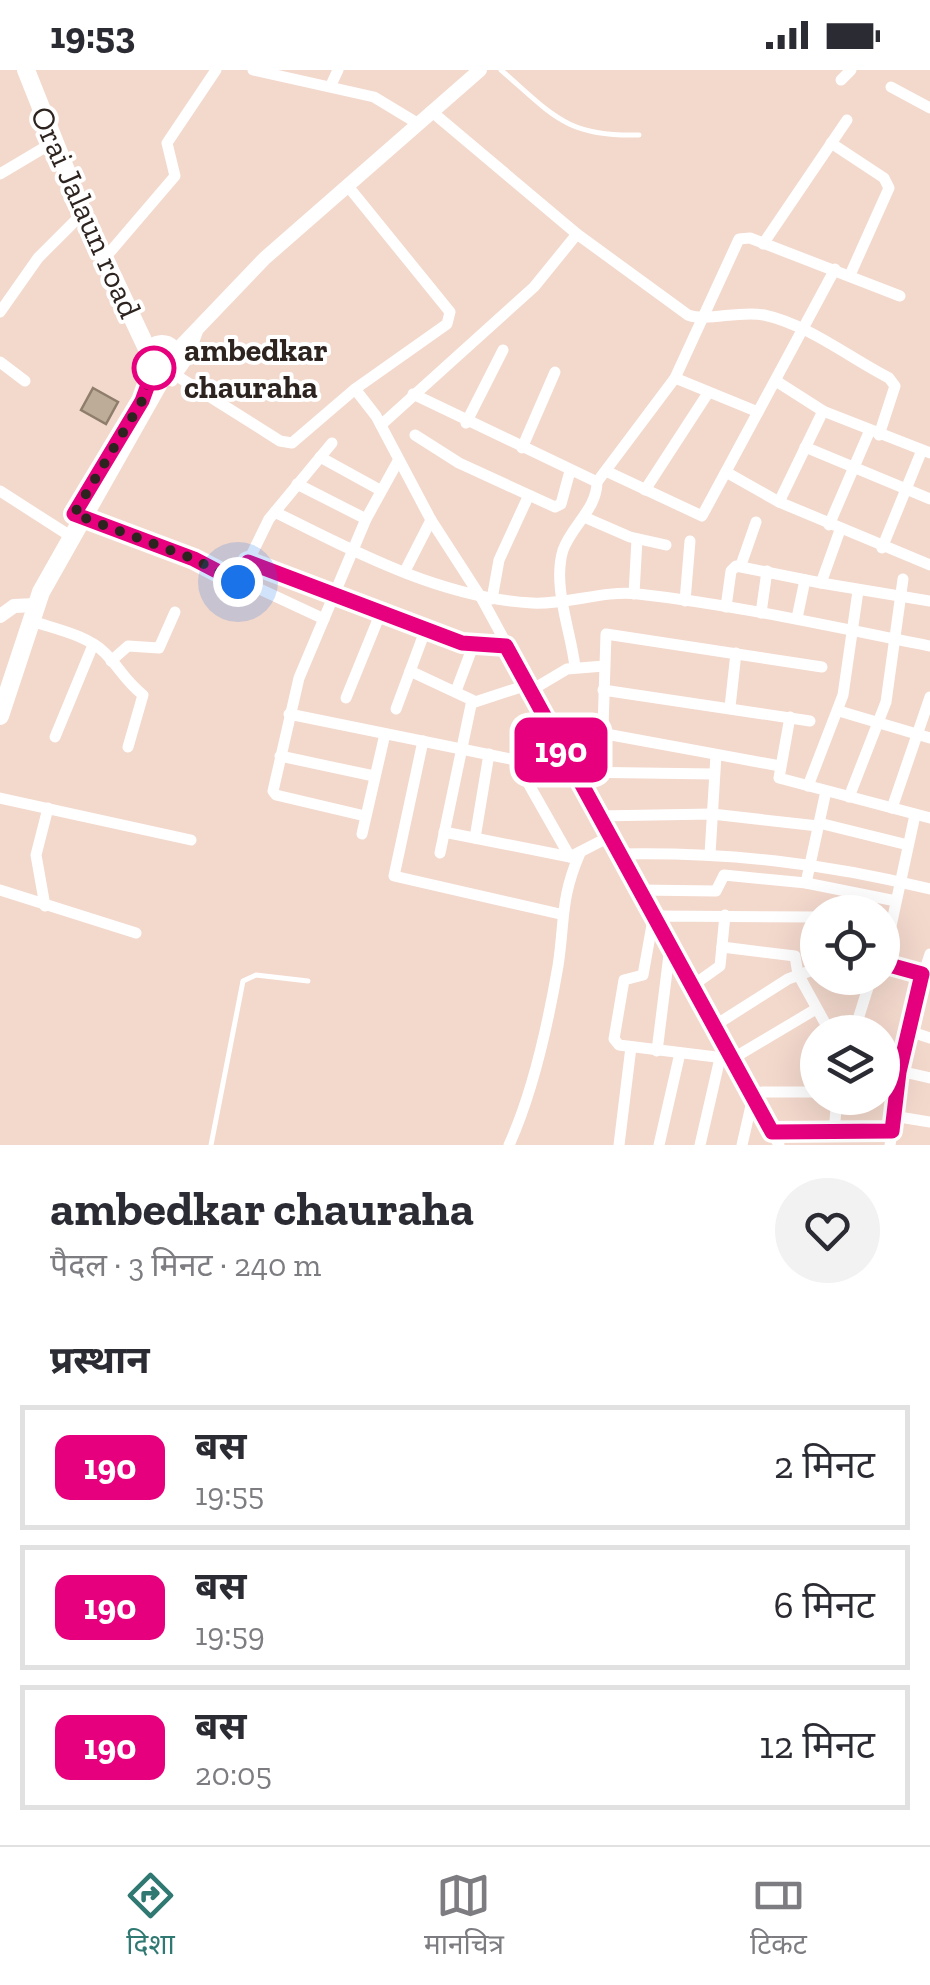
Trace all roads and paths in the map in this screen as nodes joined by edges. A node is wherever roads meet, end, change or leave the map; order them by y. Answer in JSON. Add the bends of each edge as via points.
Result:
{"nodes":[{"id":1,"x":29,"y":70,"type":"edge"},
{"id":2,"x":216,"y":70,"type":"edge"},
{"id":3,"x":253,"y":70,"type":"edge"},
{"id":4,"x":338,"y":70,"type":"edge"},
{"id":5,"x":480,"y":70,"type":"edge"},
{"id":6,"x":501,"y":70,"type":"edge"},
{"id":7,"x":852,"y":70,"type":"edge"},
{"id":8,"x":841,"y":80,"type":"dead end"},
{"id":9,"x":331,"y":85,"type":"junction"},
{"id":10,"x":892,"y":87,"type":"dead end"},
{"id":11,"x":929,"y":105,"type":"edge"},
{"id":12,"x":432,"y":111,"type":"junction"},
{"id":13,"x":848,"y":120,"type":"dead end"},
{"id":14,"x":417,"y":123,"type":"junction"},
{"id":15,"x":639,"y":136,"type":"dead end"},
{"id":16,"x":52,"y":143,"type":"junction"},
{"id":17,"x":832,"y":143,"type":"junction"},
{"id":18,"x":0,"y":174,"type":"edge"},
{"id":19,"x":347,"y":184,"type":"junction"},
{"id":20,"x":82,"y":213,"type":"junction"},
{"id":21,"x":577,"y":234,"type":"junction"},
{"id":22,"x":763,"y":244,"type":"junction"},
{"id":23,"x":110,"y":252,"type":"junction"},
{"id":24,"x":835,"y":268,"type":"junction"},
{"id":25,"x":850,"y":275,"type":"junction"},
{"id":26,"x":900,"y":296,"type":"dead end"},
{"id":27,"x":0,"y":312,"type":"edge"},
{"id":28,"x":702,"y":318,"type":"junction"},
{"id":29,"x":198,"y":330,"type":"junction"},
{"id":30,"x":804,"y":332,"type":"junction"},
{"id":31,"x":503,"y":350,"type":"dead end"},
{"id":32,"x":163,"y":360,"type":"junction"},
{"id":33,"x":0,"y":362,"type":"edge"},
{"id":34,"x":555,"y":372,"type":"dead end"},
{"id":35,"x":675,"y":378,"type":"junction"},
{"id":36,"x":24,"y":381,"type":"dead end"},
{"id":37,"x":776,"y":381,"type":"junction"},
{"id":38,"x":355,"y":389,"type":"junction"},
{"id":39,"x":708,"y":393,"type":"junction"},
{"id":40,"x":414,"y":394,"type":"junction"},
{"id":41,"x":823,"y":411,"type":"junction"},
{"id":42,"x":758,"y":412,"type":"junction"},
{"id":43,"x":466,"y":422,"type":"junction"},
{"id":44,"x":381,"y":425,"type":"junction"},
{"id":45,"x":875,"y":432,"type":"junction"},
{"id":46,"x":414,"y":435,"type":"dead end"},
{"id":47,"x":332,"y":442,"type":"dead end"},
{"id":48,"x":805,"y":447,"type":"junction"},
{"id":49,"x":522,"y":448,"type":"junction"},
{"id":50,"x":926,"y":452,"type":"edge"},
{"id":51,"x":320,"y":457,"type":"junction"},
{"id":52,"x":398,"y":461,"type":"junction"},
{"id":53,"x":853,"y":469,"type":"junction"},
{"id":54,"x":570,"y":471,"type":"junction"},
{"id":55,"x":608,"y":472,"type":"junction"},
{"id":56,"x":726,"y":472,"type":"junction"},
{"id":57,"x":597,"y":482,"type":"junction"},
{"id":58,"x":297,"y":484,"type":"junction"},
{"id":59,"x":380,"y":490,"type":"junction"},
{"id":60,"x":646,"y":490,"type":"junction"},
{"id":61,"x":907,"y":491,"type":"junction"},
{"id":62,"x":0,"y":492,"type":"edge"},
{"id":63,"x":528,"y":497,"type":"junction"},
{"id":64,"x":930,"y":499,"type":"edge"},
{"id":65,"x":778,"y":502,"type":"junction"},
{"id":66,"x":275,"y":512,"type":"junction"},
{"id":67,"x":78,"y":515,"type":"junction"},
{"id":68,"x":584,"y":517,"type":"junction"},
{"id":69,"x":366,"y":519,"type":"junction"},
{"id":70,"x":431,"y":520,"type":"junction"},
{"id":71,"x":756,"y":522,"type":"dead end"},
{"id":72,"x":834,"y":527,"type":"junction"},
{"id":73,"x":64,"y":532,"type":"junction"},
{"id":74,"x":638,"y":539,"type":"junction"},
{"id":75,"x":690,"y":541,"type":"dead end"},
{"id":76,"x":666,"y":545,"type":"dead end"},
{"id":77,"x":882,"y":548,"type":"junction"},
{"id":78,"x":354,"y":550,"type":"junction"},
{"id":79,"x":248,"y":562,"type":"junction"},
{"id":80,"x":741,"y":565,"type":"junction"},
{"id":81,"x":930,"y":565,"type":"edge"},
{"id":82,"x":767,"y":571,"type":"junction"},
{"id":83,"x":405,"y":572,"type":"junction"},
{"id":84,"x":903,"y":579,"type":"dead end"},
{"id":85,"x":805,"y":580,"type":"junction"},
{"id":86,"x":238,"y":582,"type":"junction"},
{"id":87,"x":821,"y":583,"type":"junction"},
{"id":88,"x":858,"y":590,"type":"junction"},
{"id":89,"x":337,"y":592,"type":"junction"},
{"id":90,"x":634,"y":594,"type":"junction"},
{"id":91,"x":901,"y":597,"type":"junction"},
{"id":92,"x":487,"y":599,"type":"junction"},
{"id":93,"x":930,"y":600,"type":"edge"},
{"id":94,"x":685,"y":601,"type":"junction"},
{"id":95,"x":564,"y":602,"type":"junction"},
{"id":96,"x":726,"y":607,"type":"junction"},
{"id":97,"x":33,"y":610,"type":"junction"},
{"id":98,"x":175,"y":612,"type":"dead end"},
{"id":99,"x":381,"y":612,"type":"junction"},
{"id":100,"x":761,"y":613,"type":"junction"},
{"id":101,"x":0,"y":616,"type":"edge"},
{"id":102,"x":797,"y":618,"type":"junction"},
{"id":103,"x":324,"y":619,"type":"junction"},
{"id":104,"x":426,"y":630,"type":"junction"},
{"id":105,"x":854,"y":630,"type":"junction"},
{"id":106,"x":896,"y":640,"type":"junction"},
{"id":107,"x":93,"y":645,"type":"junction"},
{"id":108,"x":472,"y":646,"type":"junction"},
{"id":109,"x":506,"y":646,"type":"junction"},
{"id":110,"x":930,"y":646,"type":"edge"},
{"id":111,"x":736,"y":652,"type":"junction"},
{"id":112,"x":110,"y":660,"type":"junction"},
{"id":113,"x":575,"y":666,"type":"junction"},
{"id":114,"x":604,"y":666,"type":"junction"},
{"id":115,"x":822,"y":667,"type":"dead end"},
{"id":116,"x":410,"y":672,"type":"junction"},
{"id":117,"x":528,"y":688,"type":"junction"},
{"id":118,"x":603,"y":690,"type":"junction"},
{"id":119,"x":456,"y":691,"type":"junction"},
{"id":120,"x":0,"y":696,"type":"edge"},
{"id":121,"x":930,"y":697,"type":"edge"},
{"id":122,"x":346,"y":698,"type":"dead end"},
{"id":123,"x":472,"y":703,"type":"junction"},
{"id":124,"x":730,"y":706,"type":"junction"},
{"id":125,"x":396,"y":709,"type":"dead end"},
{"id":126,"x":838,"y":710,"type":"junction"},
{"id":127,"x":289,"y":714,"type":"junction"},
{"id":128,"x":0,"y":716,"type":"edge"},
{"id":129,"x":790,"y":717,"type":"junction"},
{"id":130,"x":810,"y":721,"type":"dead end"},
{"id":131,"x":879,"y":724,"type":"junction"},
{"id":132,"x":385,"y":734,"type":"junction"},
{"id":133,"x":55,"y":737,"type":"dead end"},
{"id":134,"x":924,"y":737,"type":"edge"},
{"id":135,"x":424,"y":742,"type":"junction"},
{"id":136,"x":128,"y":747,"type":"dead end"},
{"id":137,"x":464,"y":750,"type":"junction"},
{"id":138,"x":489,"y":754,"type":"junction"},
{"id":139,"x":716,"y":755,"type":"junction"},
{"id":140,"x":280,"y":756,"type":"junction"},
{"id":141,"x":780,"y":766,"type":"junction"},
{"id":142,"x":573,"y":772,"type":"junction"},
{"id":143,"x":714,"y":774,"type":"junction"},
{"id":144,"x":374,"y":776,"type":"junction"},
{"id":145,"x":808,"y":786,"type":"junction"},
{"id":146,"x":826,"y":791,"type":"junction"},
{"id":147,"x":0,"y":798,"type":"edge"},
{"id":148,"x":850,"y":798,"type":"junction"},
{"id":149,"x":48,"y":808,"type":"junction"},
{"id":150,"x":892,"y":808,"type":"junction"},
{"id":151,"x":712,"y":814,"type":"junction"},
{"id":152,"x":915,"y":814,"type":"junction"},
{"id":153,"x":365,"y":816,"type":"junction"},
{"id":154,"x":598,"y":816,"type":"junction"},
{"id":155,"x":930,"y":818,"type":"edge"},
{"id":156,"x":819,"y":824,"type":"junction"},
{"id":157,"x":444,"y":832,"type":"junction"},
{"id":158,"x":362,"y":834,"type":"dead end"},
{"id":159,"x":609,"y":837,"type":"junction"},
{"id":160,"x":475,"y":838,"type":"junction"},
{"id":161,"x":191,"y":840,"type":"dead end"},
{"id":162,"x":908,"y":845,"type":"junction"},
{"id":163,"x":440,"y":853,"type":"dead end"},
{"id":164,"x":619,"y":854,"type":"junction"},
{"id":165,"x":710,"y":854,"type":"junction"},
{"id":166,"x":575,"y":855,"type":"junction"},
{"id":167,"x":810,"y":863,"type":"junction"},
{"id":168,"x":900,"y":882,"type":"junction"},
{"id":169,"x":806,"y":883,"type":"junction"},
{"id":170,"x":930,"y":889,"type":"edge"},
{"id":171,"x":0,"y":890,"type":"edge"},
{"id":172,"x":639,"y":890,"type":"junction"},
{"id":173,"x":866,"y":895,"type":"edge"},
{"id":174,"x":897,"y":895,"type":"edge"},
{"id":175,"x":45,"y":906,"type":"junction"},
{"id":176,"x":560,"y":914,"type":"junction"},
{"id":177,"x":725,"y":915,"type":"junction"},
{"id":178,"x":800,"y":917,"type":"edge"},
{"id":179,"x":654,"y":919,"type":"junction"},
{"id":180,"x":136,"y":933,"type":"dead end"},
{"id":181,"x":670,"y":947,"type":"junction"},
{"id":182,"x":722,"y":947,"type":"junction"},
{"id":183,"x":930,"y":954,"type":"edge"},
{"id":184,"x":900,"y":970,"type":"edge"},
{"id":185,"x":798,"y":974,"type":"junction"},
{"id":186,"x":924,"y":980,"type":"edge"},
{"id":187,"x":308,"y":981,"type":"dead end"},
{"id":188,"x":692,"y":986,"type":"junction"},
{"id":189,"x":816,"y":1008,"type":"junction"},
{"id":190,"x":820,"y":1015,"type":"edge"},
{"id":191,"x":714,"y":1026,"type":"junction"},
{"id":192,"x":909,"y":1031,"type":"junction"},
{"id":193,"x":930,"y":1038,"type":"edge"},
{"id":194,"x":631,"y":1047,"type":"junction"},
{"id":195,"x":656,"y":1050,"type":"junction"},
{"id":196,"x":680,"y":1053,"type":"junction"},
{"id":197,"x":726,"y":1058,"type":"junction"},
{"id":198,"x":900,"y":1068,"type":"edge"},
{"id":199,"x":900,"y":1072,"type":"edge"},
{"id":200,"x":930,"y":1078,"type":"edge"},
{"id":201,"x":800,"y":1092,"type":"edge"},
{"id":202,"x":753,"y":1097,"type":"junction"},
{"id":203,"x":836,"y":1115,"type":"edge"},
{"id":204,"x":894,"y":1116,"type":"joint"},
{"id":205,"x":930,"y":1122,"type":"edge"},
{"id":206,"x":892,"y":1131,"type":"junction"},
{"id":207,"x":772,"y":1132,"type":"junction"},
{"id":208,"x":834,"y":1132,"type":"junction"},
{"id":209,"x":211,"y":1145,"type":"edge"},
{"id":210,"x":508,"y":1145,"type":"edge"},
{"id":211,"x":618,"y":1145,"type":"edge"},
{"id":212,"x":659,"y":1145,"type":"edge"},
{"id":213,"x":700,"y":1145,"type":"edge"},
{"id":214,"x":742,"y":1145,"type":"edge"},
{"id":215,"x":779,"y":1145,"type":"edge"},
{"id":216,"x":890,"y":1145,"type":"edge"}],
"edges":[{"from":1,"to":16,"type":"main road","name":"Orai Jalaun road"},
{"from":1,"to":23,"type":"main road","name":"Orai Jalaun road"},
{"from":2,"to":23,"type":"street","via":[[167,143],[175,176]]},
{"from":3,"to":9,"type":"street"},
{"from":4,"to":9,"type":"street"},
{"from":5,"to":12,"type":"street"},
{"from":6,"to":15,"type":"lane","via":[[579,131]]},
{"from":7,"to":8,"type":"street"},
{"from":9,"to":14,"type":"street","via":[[374,97]]},
{"from":10,"to":11,"type":"street"},
{"from":12,"to":14,"type":"street"},
{"from":12,"to":21,"type":"street"},
{"from":13,"to":17,"type":"street"},
{"from":14,"to":19,"type":"street"},
{"from":16,"to":18,"type":"street"},
{"from":16,"to":20,"type":"main road","name":"Orai Jalaun road"},
{"from":17,"to":22,"type":"street"},
{"from":17,"to":25,"type":"street","via":[[889,188]]},
{"from":19,"to":29,"type":"street"},
{"from":19,"to":38,"type":"street","via":[[452,316]]},
{"from":20,"to":27,"type":"street","via":[[38,258]]},
{"from":20,"to":32,"type":"main road","name":"Orai Jalaun road"},
{"from":21,"to":28,"type":"street","via":[[668,302]]},
{"from":21,"to":40,"type":"street","via":[[534,288]]},
{"from":22,"to":24,"type":"street"},
{"from":22,"to":28,"type":"street","via":[[739,239]]},
{"from":23,"to":32,"type":"main road","name":"Orai Jalaun road"},
{"from":24,"to":25,"type":"street"},
{"from":24,"to":30,"type":"street"},
{"from":25,"to":26,"type":"street"},
{"from":28,"to":30,"type":"street","via":[[762,314]]},
{"from":28,"to":35,"type":"street"},
{"from":29,"to":32,"type":"street"},
{"from":29,"to":32,"type":"street"},
{"from":30,"to":37,"type":"street"},
{"from":30,"to":45,"type":"street","via":[[893,381]]},
{"from":31,"to":43,"type":"street"},
{"from":32,"to":38,"type":"street","via":[[286,443]]},
{"from":32,"to":67,"type":"main road"},
{"from":32,"to":67,"type":"main road","via":[[153,396]]},
{"from":33,"to":36,"type":"street"},
{"from":34,"to":49,"type":"street"},
{"from":35,"to":39,"type":"street"},
{"from":35,"to":55,"type":"street"},
{"from":37,"to":41,"type":"street"},
{"from":37,"to":42,"type":"street"},
{"from":38,"to":44,"type":"street"},
{"from":39,"to":42,"type":"street"},
{"from":39,"to":60,"type":"street"},
{"from":40,"to":43,"type":"street"},
{"from":40,"to":44,"type":"street"},
{"from":41,"to":45,"type":"street"},
{"from":41,"to":48,"type":"street"},
{"from":42,"to":56,"type":"street"},
{"from":43,"to":49,"type":"street"},
{"from":44,"to":52,"type":"street"},
{"from":45,"to":50,"type":"street"},
{"from":45,"to":53,"type":"street"},
{"from":46,"to":63,"type":"street"},
{"from":47,"to":51,"type":"street"},
{"from":48,"to":53,"type":"street"},
{"from":48,"to":65,"type":"street"},
{"from":49,"to":54,"type":"street"},
{"from":50,"to":61,"type":"street"},
{"from":51,"to":58,"type":"street"},
{"from":51,"to":59,"type":"street"},
{"from":52,"to":59,"type":"street"},
{"from":52,"to":70,"type":"street"},
{"from":53,"to":61,"type":"street"},
{"from":53,"to":72,"type":"street"},
{"from":54,"to":57,"type":"street"},
{"from":54,"to":63,"type":"street","via":[[558,507]]},
{"from":55,"to":57,"type":"street"},
{"from":55,"to":60,"type":"street"},
{"from":56,"to":60,"type":"street","via":[[702,516]]},
{"from":56,"to":65,"type":"street"},
{"from":57,"to":68,"type":"street"},
{"from":58,"to":66,"type":"street"},
{"from":58,"to":69,"type":"street"},
{"from":59,"to":69,"type":"street"},
{"from":61,"to":64,"type":"street"},
{"from":61,"to":77,"type":"street"},
{"from":62,"to":73,"type":"street"},
{"from":63,"to":92,"type":"street"},
{"from":65,"to":72,"type":"street"},
{"from":66,"to":78,"type":"street"},
{"from":66,"to":79,"type":"street"},
{"from":67,"to":73,"type":"main road"},
{"from":67,"to":86,"type":"street"},
{"from":67,"to":97,"type":"main road"},
{"from":68,"to":74,"type":"street"},
{"from":68,"to":95,"type":"street","via":[[562,554]]},
{"from":69,"to":78,"type":"street"},
{"from":70,"to":83,"type":"street"},
{"from":70,"to":92,"type":"street"},
{"from":71,"to":80,"type":"street"},
{"from":72,"to":77,"type":"street"},
{"from":72,"to":87,"type":"street"},
{"from":73,"to":97,"type":"main road"},
{"from":74,"to":76,"type":"street"},
{"from":74,"to":90,"type":"street"},
{"from":75,"to":94,"type":"street"},
{"from":77,"to":81,"type":"street"},
{"from":78,"to":83,"type":"street"},
{"from":78,"to":89,"type":"street"},
{"from":79,"to":86,"type":"street"},
{"from":79,"to":89,"type":"street"},
{"from":80,"to":82,"type":"street"},
{"from":80,"to":96,"type":"street","via":[[730,571]]},
{"from":82,"to":85,"type":"street"},
{"from":82,"to":100,"type":"street"},
{"from":83,"to":92,"type":"street"},
{"from":84,"to":91,"type":"street"},
{"from":85,"to":87,"type":"street"},
{"from":85,"to":102,"type":"street"},
{"from":86,"to":103,"type":"street"},
{"from":87,"to":88,"type":"street"},
{"from":88,"to":91,"type":"street"},
{"from":88,"to":105,"type":"street"},
{"from":89,"to":99,"type":"street"},
{"from":89,"to":103,"type":"street"},
{"from":90,"to":94,"type":"street"},
{"from":90,"to":95,"type":"street"},
{"from":91,"to":93,"type":"street"},
{"from":91,"to":106,"type":"street"},
{"from":92,"to":95,"type":"street"},
{"from":92,"to":109,"type":"street"},
{"from":94,"to":96,"type":"street"},
{"from":95,"to":113,"type":"street"},
{"from":96,"to":100,"type":"street"},
{"from":97,"to":101,"type":"street","via":[[14,606]]},
{"from":97,"to":107,"type":"street"},
{"from":97,"to":120,"type":"main road"},
{"from":97,"to":128,"type":"main road"},
{"from":98,"to":112,"type":"street","via":[[159,648],[128,646]]},
{"from":99,"to":104,"type":"street"},
{"from":99,"to":122,"type":"street"},
{"from":100,"to":102,"type":"street"},
{"from":102,"to":105,"type":"street"},
{"from":103,"to":127,"type":"street"},
{"from":104,"to":108,"type":"street"},
{"from":104,"to":116,"type":"street"},
{"from":105,"to":106,"type":"street"},
{"from":105,"to":126,"type":"street"},
{"from":106,"to":110,"type":"street"},
{"from":106,"to":131,"type":"street"},
{"from":107,"to":112,"type":"street"},
{"from":107,"to":133,"type":"street"},
{"from":108,"to":109,"type":"street"},
{"from":108,"to":119,"type":"street"},
{"from":109,"to":117,"type":"street"},
{"from":111,"to":114,"type":"street","via":[[610,632]]},
{"from":111,"to":115,"type":"street"},
{"from":111,"to":124,"type":"street"},
{"from":112,"to":136,"type":"street","via":[[144,699]]},
{"from":113,"to":114,"type":"street"},
{"from":113,"to":117,"type":"street"},
{"from":114,"to":118,"type":"street"},
{"from":116,"to":119,"type":"street"},
{"from":116,"to":125,"type":"street"},
{"from":117,"to":123,"type":"street"},
{"from":117,"to":142,"type":"street"},
{"from":118,"to":124,"type":"street"},
{"from":118,"to":139,"type":"street","via":[[606,734]]},
{"from":119,"to":123,"type":"street"},
{"from":121,"to":134,"type":"street"},
{"from":123,"to":137,"type":"street"},
{"from":124,"to":129,"type":"street"},
{"from":126,"to":131,"type":"street"},
{"from":126,"to":145,"type":"street"},
{"from":127,"to":132,"type":"street"},
{"from":127,"to":140,"type":"street"},
{"from":129,"to":130,"type":"street"},
{"from":129,"to":141,"type":"street"},
{"from":131,"to":134,"type":"street"},
{"from":131,"to":148,"type":"street"},
{"from":132,"to":135,"type":"street"},
{"from":132,"to":144,"type":"street"},
{"from":134,"to":150,"type":"street"},
{"from":135,"to":137,"type":"street"},
{"from":135,"to":176,"type":"street","via":[[394,876]]},
{"from":137,"to":138,"type":"street"},
{"from":137,"to":157,"type":"street"},
{"from":138,"to":160,"type":"street"},
{"from":138,"to":166,"type":"street","via":[[519,762]]},
{"from":139,"to":141,"type":"street"},
{"from":139,"to":143,"type":"street"},
{"from":140,"to":144,"type":"street"},
{"from":140,"to":153,"type":"street","via":[[276,796]]},
{"from":141,"to":145,"type":"street","via":[[779,778]]},
{"from":142,"to":143,"type":"street"},
{"from":142,"to":154,"type":"street"},
{"from":143,"to":151,"type":"street"},
{"from":144,"to":153,"type":"street"},
{"from":145,"to":146,"type":"street"},
{"from":146,"to":148,"type":"street"},
{"from":146,"to":156,"type":"street"},
{"from":147,"to":149,"type":"street"},
{"from":148,"to":150,"type":"street"},
{"from":149,"to":161,"type":"street"},
{"from":149,"to":175,"type":"street","via":[[36,855]]},
{"from":150,"to":152,"type":"street"},
{"from":151,"to":154,"type":"street"},
{"from":151,"to":156,"type":"street"},
{"from":151,"to":165,"type":"street"},
{"from":152,"to":155,"type":"street"},
{"from":152,"to":162,"type":"street"},
{"from":153,"to":158,"type":"street"},
{"from":154,"to":159,"type":"street"},
{"from":156,"to":162,"type":"street"},
{"from":156,"to":167,"type":"street"},
{"from":157,"to":160,"type":"street"},
{"from":157,"to":163,"type":"street"},
{"from":159,"to":164,"type":"street"},
{"from":159,"to":166,"type":"street"},
{"from":160,"to":166,"type":"street"},
{"from":162,"to":168,"type":"street"},
{"from":164,"to":165,"type":"street"},
{"from":164,"to":172,"type":"street"},
{"from":165,"to":167,"type":"street"},
{"from":166,"to":176,"type":"street"},
{"from":167,"to":168,"type":"street"},
{"from":167,"to":169,"type":"street"},
{"from":168,"to":170,"type":"street"},
{"from":168,"to":174,"type":"street"},
{"from":169,"to":172,"type":"street","via":[[724,875],[716,891]]},
{"from":169,"to":173,"type":"street"},
{"from":171,"to":175,"type":"street"},
{"from":172,"to":179,"type":"street"},
{"from":175,"to":180,"type":"street"},
{"from":176,"to":210,"type":"street","via":[[553,988]]},
{"from":177,"to":178,"type":"street"},
{"from":177,"to":179,"type":"street"},
{"from":177,"to":182,"type":"street"},
{"from":179,"to":181,"type":"street"},
{"from":179,"to":194,"type":"street","via":[[643,975],[624,980],[614,1039]]},
{"from":181,"to":188,"type":"street"},
{"from":181,"to":195,"type":"street"},
{"from":182,"to":185,"type":"street","via":[[795,956]]},
{"from":182,"to":188,"type":"street","via":[[718,970]]},
{"from":183,"to":186,"type":"street"},
{"from":184,"to":186,"type":"street"},
{"from":185,"to":189,"type":"street"},
{"from":185,"to":191,"type":"street"},
{"from":186,"to":192,"type":"street"},
{"from":187,"to":209,"type":"lane","via":[[256,974],[243,981]]},
{"from":188,"to":191,"type":"street"},
{"from":189,"to":190,"type":"street"},
{"from":189,"to":197,"type":"street"},
{"from":191,"to":197,"type":"street"},
{"from":192,"to":193,"type":"street"},
{"from":192,"to":198,"type":"street"},
{"from":194,"to":195,"type":"street"},
{"from":194,"to":211,"type":"street"},
{"from":195,"to":196,"type":"street"},
{"from":196,"to":197,"type":"street"},
{"from":196,"to":212,"type":"street"},
{"from":197,"to":202,"type":"street"},
{"from":197,"to":213,"type":"street"},
{"from":199,"to":200,"type":"street"},
{"from":201,"to":202,"type":"street"},
{"from":202,"to":207,"type":"street"},
{"from":202,"to":214,"type":"street"},
{"from":203,"to":208,"type":"street"},
{"from":204,"to":205,"type":"street"},
{"from":204,"to":206,"type":"street"},
{"from":206,"to":208,"type":"street"},
{"from":206,"to":216,"type":"street"},
{"from":207,"to":208,"type":"street"},
{"from":207,"to":215,"type":"street"}]}
